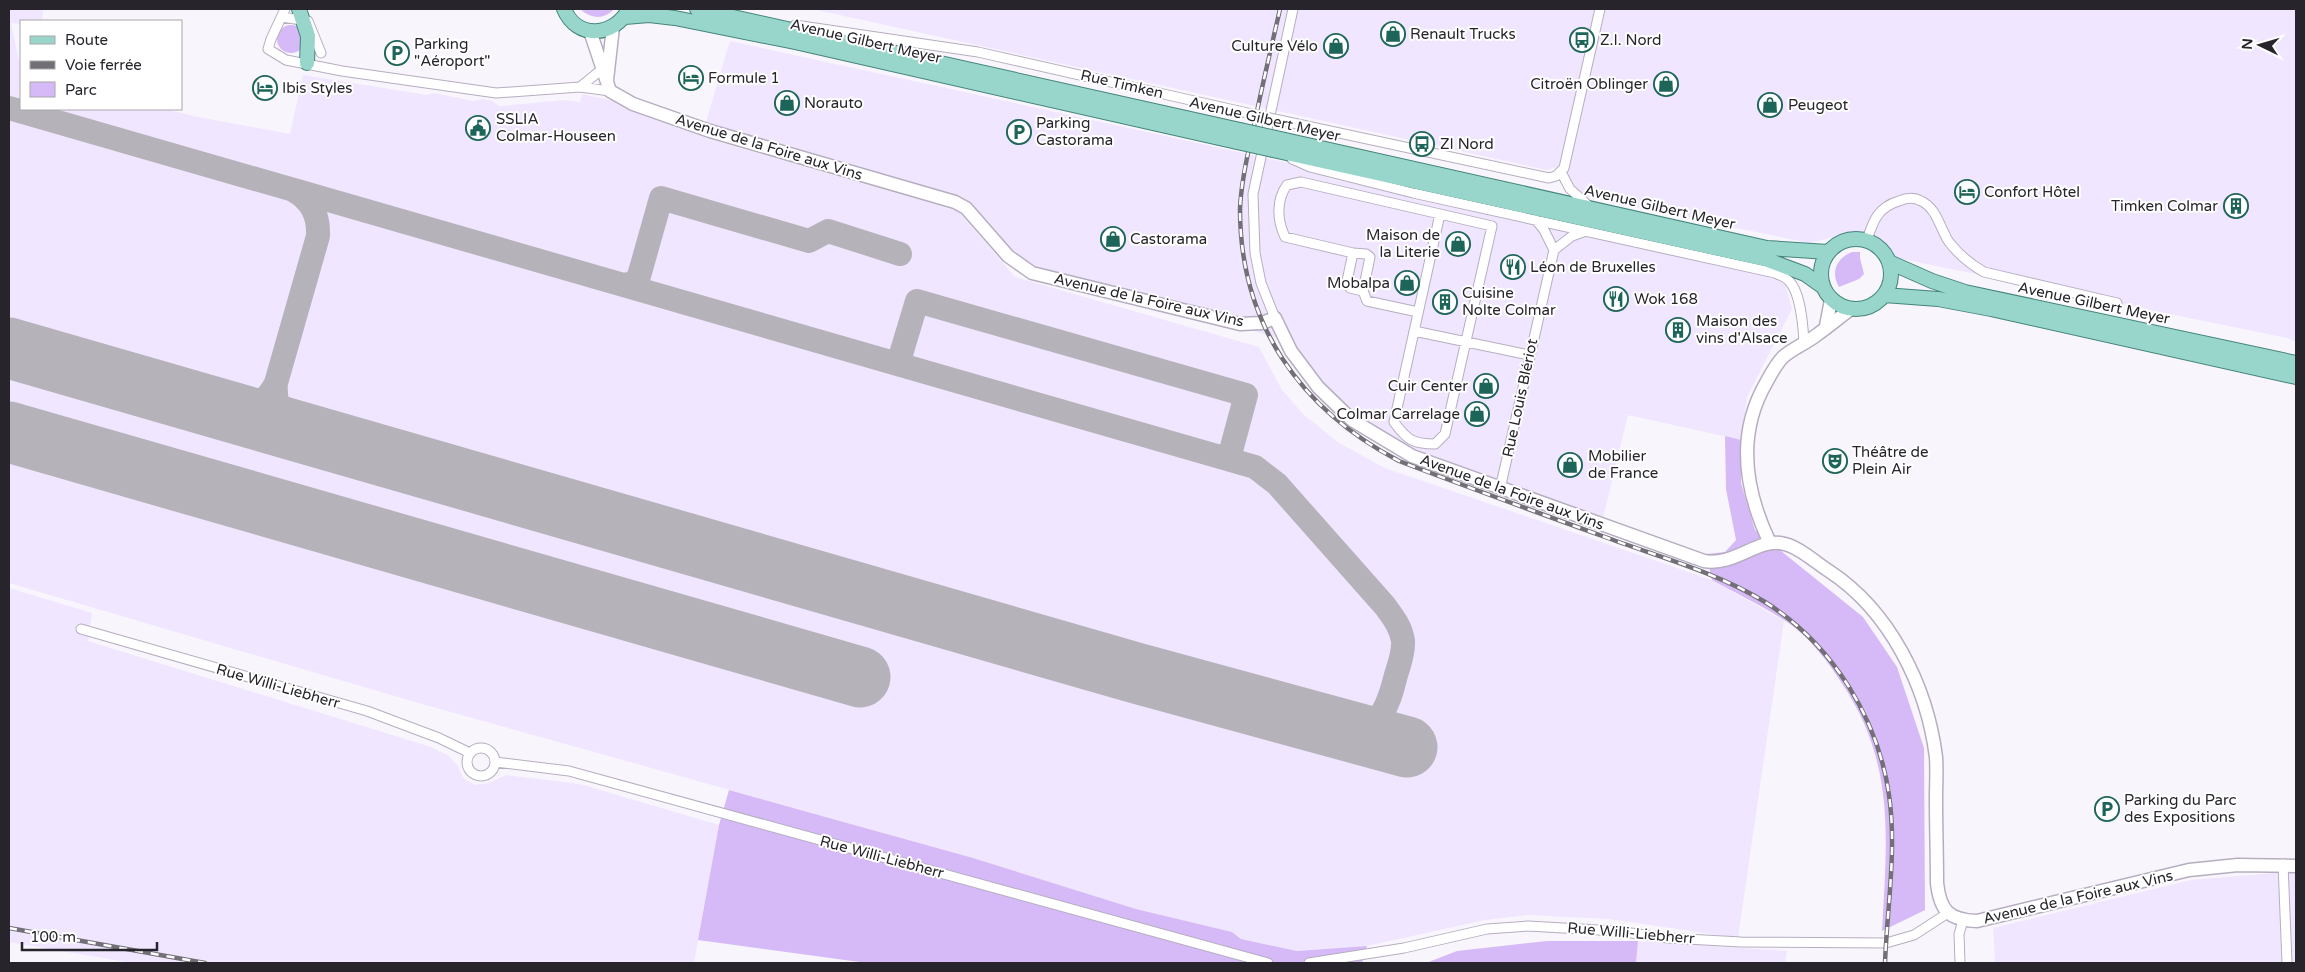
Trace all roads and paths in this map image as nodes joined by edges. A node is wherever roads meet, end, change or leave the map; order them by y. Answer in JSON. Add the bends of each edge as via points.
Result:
{"nodes":[{"id":1,"x":564,"y":9,"type":"edge"},
{"id":2,"x":697,"y":9,"type":"edge"},
{"id":3,"x":1293,"y":9,"type":"edge"},
{"id":4,"x":1600,"y":9,"type":"edge"},
{"id":5,"x":284,"y":13,"type":"edge"},
{"id":6,"x":627,"y":13,"type":"edge"},
{"id":7,"x":301,"y":14,"type":"edge"},
{"id":8,"x":767,"y":24,"type":"junction"},
{"id":9,"x":614,"y":27,"type":"junction"},
{"id":10,"x":590,"y":30,"type":"junction"},
{"id":11,"x":321,"y":53,"type":"dead end"},
{"id":12,"x":305,"y":63,"type":"junction"},
{"id":13,"x":606,"y":81,"type":"junction"},
{"id":14,"x":580,"y":88,"type":"junction"},
{"id":15,"x":1239,"y":136,"type":"junction"},
{"id":16,"x":1275,"y":144,"type":"junction"},
{"id":17,"x":1562,"y":172,"type":"junction"},
{"id":18,"x":1412,"y":193,"type":"junction"},
{"id":19,"x":1464,"y":204,"type":"junction"},
{"id":20,"x":1591,"y":208,"type":"junction"},
{"id":21,"x":1440,"y":214,"type":"junction"},
{"id":22,"x":1536,"y":220,"type":"junction"},
{"id":23,"x":1586,"y":231,"type":"junction"},
{"id":24,"x":1867,"y":240,"type":"junction"},
{"id":25,"x":1554,"y":250,"type":"junction"},
{"id":26,"x":1828,"y":252,"type":"junction"},
{"id":27,"x":1353,"y":253,"type":"junction"},
{"id":28,"x":1889,"y":262,"type":"junction"},
{"id":29,"x":1822,"y":286,"type":"junction"},
{"id":30,"x":1363,"y":291,"type":"junction"},
{"id":31,"x":1884,"y":294,"type":"junction"},
{"id":32,"x":1831,"y":300,"type":"junction"},
{"id":33,"x":2117,"y":303,"type":"dead end"},
{"id":34,"x":1851,"y":309,"type":"junction"},
{"id":35,"x":1418,"y":312,"type":"junction"},
{"id":36,"x":1275,"y":318,"type":"junction"},
{"id":37,"x":1826,"y":326,"type":"junction"},
{"id":38,"x":1414,"y":331,"type":"junction"},
{"id":39,"x":1466,"y":342,"type":"junction"},
{"id":40,"x":1804,"y":342,"type":"junction"},
{"id":41,"x":1529,"y":355,"type":"junction"},
{"id":42,"x":2296,"y":364,"type":"edge"},
{"id":43,"x":2296,"y":377,"type":"edge"},
{"id":44,"x":1500,"y":489,"type":"junction"},
{"id":45,"x":1770,"y":543,"type":"junction"},
{"id":46,"x":81,"y":630,"type":"dead end"},
{"id":47,"x":470,"y":753,"type":"junction"},
{"id":48,"x":495,"y":762,"type":"junction"},
{"id":49,"x":2283,"y":864,"type":"junction"},
{"id":50,"x":2296,"y":866,"type":"edge"},
{"id":51,"x":1948,"y":913,"type":"junction"},
{"id":52,"x":1964,"y":921,"type":"junction"},
{"id":53,"x":1268,"y":963,"type":"edge"},
{"id":54,"x":1309,"y":963,"type":"edge"},
{"id":55,"x":1960,"y":963,"type":"edge"},
{"id":56,"x":2287,"y":963,"type":"edge"}],
"edges":[{"from":1,"to":10,"type":"main road","via":[[572,21]]},
{"from":2,"to":8,"type":"main road","name":"Avenue Gilbert Meyer"},
{"from":3,"to":36,"type":"street","via":[[1253,194],[1255,253]]},
{"from":4,"to":17,"type":"street"},
{"from":5,"to":7,"type":"street","name":"Avenue de la Foire aux Vins"},
{"from":5,"to":12,"type":"street","name":"Avenue de la Foire aux Vins","via":[[268,49],[286,60]]},
{"from":6,"to":9,"type":"main road"},
{"from":6,"to":15,"type":"main road","name":"Avenue Gilbert Meyer","via":[[675,18],[795,42]]},
{"from":7,"to":11,"type":"street","via":[[308,21]]},
{"from":7,"to":12,"type":"main road","via":[[308,36]]},
{"from":8,"to":15,"type":"main road","name":"Avenue Gilbert Meyer"},
{"from":8,"to":17,"type":"street","name":"Rue Timken","bridge":true,"via":[[810,26],[978,52],[1548,178]]},
{"from":9,"to":10,"type":"main road"},
{"from":9,"to":13,"type":"street"},
{"from":10,"to":13,"type":"street"},
{"from":12,"to":14,"type":"street","name":"Avenue de la Foire aux Vins","via":[[496,93]]},
{"from":13,"to":14,"type":"street"},
{"from":13,"to":14,"type":"street","name":"Avenue de la Foire aux Vins"},
{"from":13,"to":36,"type":"street","name":"Avenue de la Foire aux Vins","via":[[633,104],[710,131],[955,202],[966,208],[1008,256],[1032,272],[1240,324],[1262,323]]},
{"from":15,"to":16,"type":"main road","name":"Avenue Gilbert Meyer","bridge":true},
{"from":16,"to":18,"type":"street","name":"Avenue Gilbert Meyer","via":[[1310,167]]},
{"from":16,"to":20,"type":"main road","name":"Avenue Gilbert Meyer"},
{"from":16,"to":29,"type":"main road","name":"Avenue Gilbert Meyer","via":[[1765,259],[1804,274]]},
{"from":17,"to":20,"type":"street","via":[[1570,189]]},
{"from":18,"to":19,"type":"street","name":"Avenue Gilbert Meyer"},
{"from":18,"to":21,"type":"street"},
{"from":19,"to":21,"type":"street"},
{"from":19,"to":22,"type":"street","name":"Avenue Gilbert Meyer"},
{"from":20,"to":26,"type":"main road","name":"Avenue Gilbert Meyer","via":[[1767,248]]},
{"from":21,"to":27,"type":"street","via":[[1301,182],[1287,185],[1280,195],[1279,226],[1284,237]]},
{"from":21,"to":35,"type":"street"},
{"from":21,"to":39,"type":"street","via":[[1492,226]]},
{"from":22,"to":23,"type":"street","name":"Avenue Gilbert Meyer"},
{"from":22,"to":25,"type":"street"},
{"from":23,"to":25,"type":"street","via":[[1572,236]]},
{"from":23,"to":40,"type":"street","name":"Avenue Gilbert Meyer","via":[[1775,273],[1789,280],[1798,298]]},
{"from":24,"to":26,"type":"main road","via":[[1845,240]]},
{"from":24,"to":28,"type":"main road","name":"Avenue Gilbert Meyer","via":[[1878,247]]},
{"from":24,"to":33,"type":"street","via":[[1873,221],[1886,204],[1907,198],[1922,201],[1934,212],[1949,241],[1965,260],[1984,272]]},
{"from":25,"to":41,"type":"street","name":"Rue Louis Blériot"},
{"from":26,"to":29,"type":"main road","via":[[1820,269]]},
{"from":27,"to":30,"type":"street","via":[[1348,281],[1350,288]]},
{"from":27,"to":30,"type":"street","via":[[1370,257]]},
{"from":28,"to":31,"type":"main road","via":[[1891,279]]},
{"from":28,"to":42,"type":"main road","name":"Avenue Gilbert Meyer","via":[[1932,282],[1965,292]]},
{"from":29,"to":32,"type":"main road","name":"Avenue Gilbert Meyer"},
{"from":30,"to":35,"type":"street","via":[[1367,301]]},
{"from":31,"to":34,"type":"main road","via":[[1870,306]]},
{"from":31,"to":43,"type":"main road","name":"Avenue Gilbert Meyer","via":[[1992,309]]},
{"from":32,"to":34,"type":"main road"},
{"from":32,"to":37,"type":"street"},
{"from":34,"to":37,"type":"street"},
{"from":35,"to":38,"type":"street"},
{"from":36,"to":44,"type":"street","name":"Avenue de la Foire aux Vins","via":[[1291,351],[1318,387],[1352,420],[1412,456]]},
{"from":37,"to":40,"type":"street"},
{"from":38,"to":39,"type":"street"},
{"from":38,"to":39,"type":"street","via":[[1394,422],[1404,436],[1418,444],[1435,444],[1445,434]]},
{"from":39,"to":41,"type":"street"},
{"from":40,"to":45,"type":"street","via":[[1782,358],[1772,372],[1754,408],[1748,432],[1748,480],[1754,507]]},
{"from":41,"to":44,"type":"street","name":"Rue Louis Blériot"},
{"from":44,"to":45,"type":"street","name":"Avenue de la Foire aux Vins","via":[[1704,561],[1728,560]]},
{"from":45,"to":51,"type":"street","via":[[1790,546],[1842,580],[1883,622],[1904,656],[1917,684],[1936,758],[1937,883],[1939,901]]},
{"from":46,"to":47,"type":"street","name":"Rue Willi-Liebherr","via":[[367,711],[440,738]]},
{"from":47,"to":48,"type":"street","name":"Rue Willi-Liebherr","via":[[484,748],[492,753]]},
{"from":47,"to":48,"type":"street","via":[[467,765],[476,775],[489,773]]},
{"from":48,"to":53,"type":"street","name":"Rue Willi-Liebherr","via":[[569,771]]},
{"from":49,"to":50,"type":"street","name":"Avenue de la Foire aux Vins"},
{"from":49,"to":52,"type":"street","name":"Avenue de la Foire aux Vins","via":[[2189,870],[1977,921]]},
{"from":49,"to":56,"type":"street"},
{"from":51,"to":52,"type":"street","name":"Avenue de la Foire aux Vins"},
{"from":51,"to":54,"type":"street","name":"Rue Willi-Liebherr","via":[[1914,935],[1886,943],[1741,942],[1528,926],[1487,929],[1404,948]]},
{"from":52,"to":55,"type":"street","via":[[1960,934]]}]}
